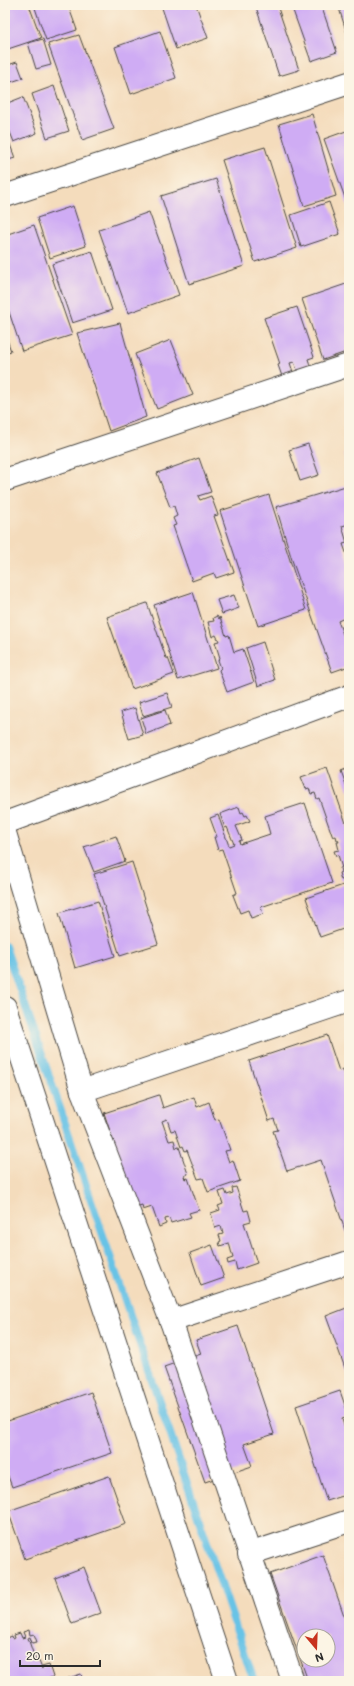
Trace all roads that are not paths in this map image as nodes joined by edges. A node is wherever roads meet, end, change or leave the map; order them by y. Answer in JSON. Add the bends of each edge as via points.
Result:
{"nodes":[{"id":1,"x":349,"y":83,"type":"edge"},
{"id":2,"x":5,"y":196,"type":"edge"},
{"id":3,"x":349,"y":365,"type":"edge"},
{"id":4,"x":5,"y":480,"type":"edge"},
{"id":5,"x":349,"y":696,"type":"edge"},
{"id":6,"x":5,"y":823,"type":"edge"},
{"id":7,"x":5,"y":832,"type":"edge"},
{"id":8,"x":349,"y":1001,"type":"edge"},
{"id":9,"x":5,"y":1007,"type":"edge"},
{"id":10,"x":82,"y":1091,"type":"junction"},
{"id":11,"x":349,"y":1262,"type":"edge"},
{"id":12,"x":171,"y":1321,"type":"junction"},
{"id":13,"x":349,"y":1521,"type":"edge"},
{"id":14,"x":249,"y":1554,"type":"junction"},
{"id":15,"x":226,"y":1681,"type":"edge"},
{"id":16,"x":293,"y":1681,"type":"edge"}],
"edges":[{"from":1,"to":2,"type":"street"},
{"from":3,"to":4,"type":"street"},
{"from":5,"to":6,"type":"street"},
{"from":7,"to":10,"type":"street"},
{"from":8,"to":10,"type":"street"},
{"from":9,"to":15,"type":"street"},
{"from":10,"to":12,"type":"street"},
{"from":11,"to":12,"type":"street"},
{"from":12,"to":14,"type":"street"},
{"from":13,"to":14,"type":"street"},
{"from":14,"to":16,"type":"street"}]}
